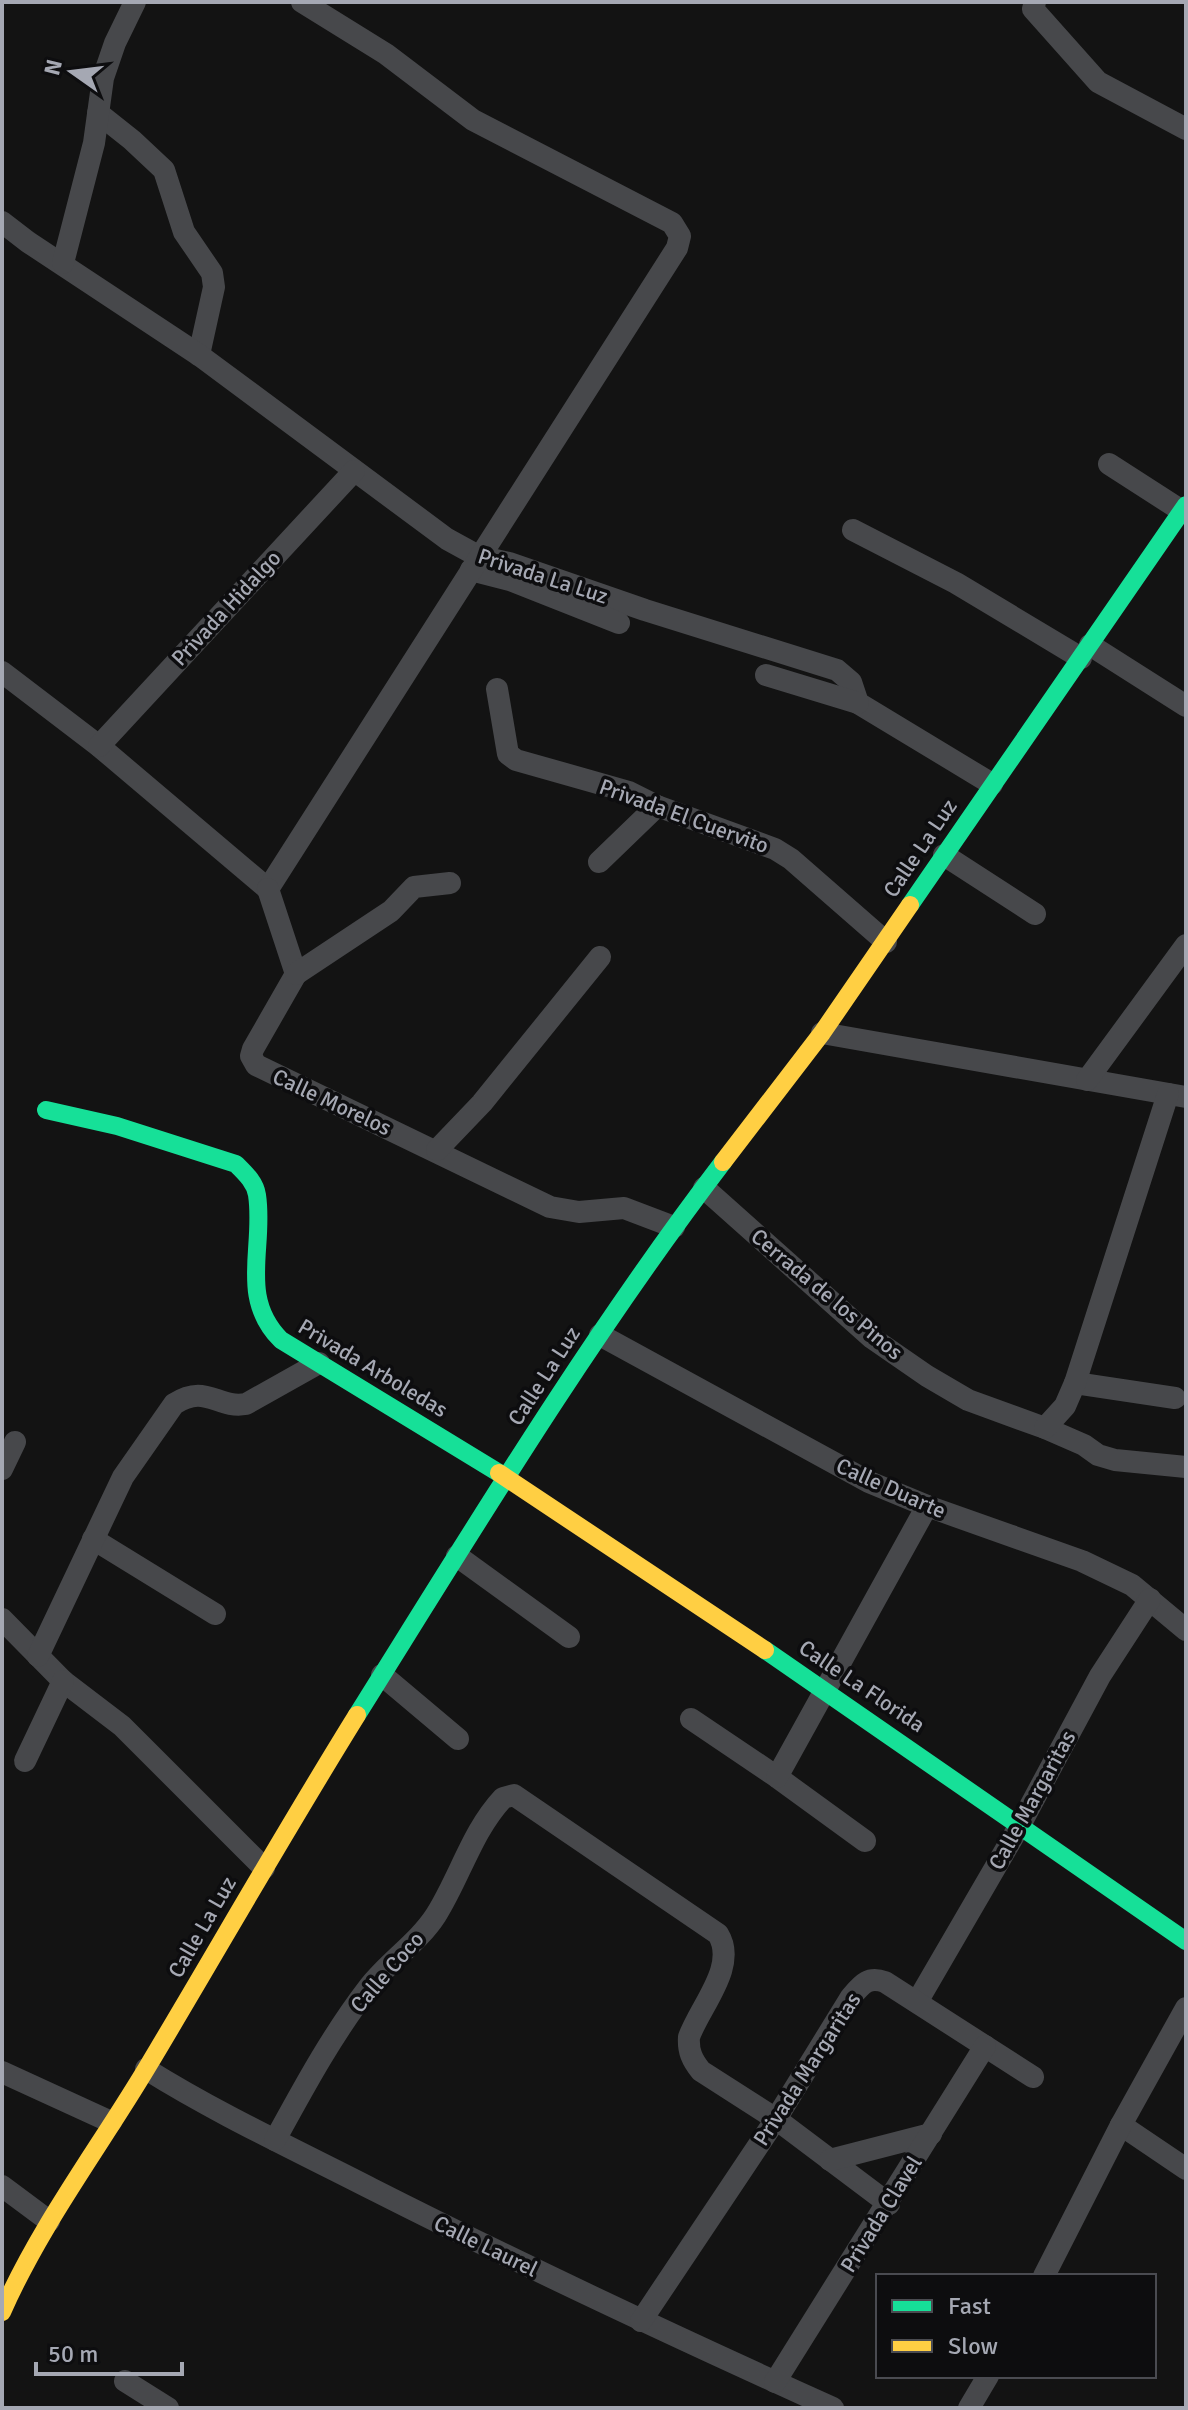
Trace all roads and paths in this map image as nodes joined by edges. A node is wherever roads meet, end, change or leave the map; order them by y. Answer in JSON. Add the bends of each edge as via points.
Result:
{"nodes":[{"id":1,"x":135,"y":2,"type":"edge"},
{"id":2,"x":302,"y":2,"type":"edge"},
{"id":3,"x":1040,"y":12,"type":"edge"},
{"id":4,"x":98,"y":113,"type":"junction"},
{"id":5,"x":1186,"y":129,"type":"edge"},
{"id":6,"x":2,"y":222,"type":"edge"},
{"id":7,"x":63,"y":263,"type":"junction"},
{"id":8,"x":199,"y":355,"type":"junction"},
{"id":9,"x":1109,"y":464,"type":"dead end"},
{"id":10,"x":354,"y":471,"type":"junction"},
{"id":11,"x":1184,"y":508,"type":"edge"},
{"id":12,"x":853,"y":530,"type":"dead end"},
{"id":13,"x":475,"y":563,"type":"junction"},
{"id":14,"x":619,"y":623,"type":"dead end"},
{"id":15,"x":1085,"y":652,"type":"junction"},
{"id":16,"x":2,"y":672,"type":"edge"},
{"id":17,"x":766,"y":675,"type":"dead end"},
{"id":18,"x":497,"y":689,"type":"dead end"},
{"id":19,"x":858,"y":703,"type":"junction"},
{"id":20,"x":1186,"y":706,"type":"edge"},
{"id":21,"x":99,"y":746,"type":"junction"},
{"id":22,"x":992,"y":784,"type":"junction"},
{"id":23,"x":657,"y":806,"type":"junction"},
{"id":24,"x":944,"y":855,"type":"junction"},
{"id":25,"x":599,"y":862,"type":"dead end"},
{"id":26,"x":450,"y":883,"type":"dead end"},
{"id":27,"x":268,"y":889,"type":"junction"},
{"id":28,"x":1035,"y":914,"type":"dead end"},
{"id":29,"x":886,"y":942,"type":"junction"},
{"id":30,"x":1186,"y":945,"type":"edge"},
{"id":31,"x":600,"y":957,"type":"dead end"},
{"id":32,"x":296,"y":974,"type":"junction"},
{"id":33,"x":822,"y":1033,"type":"junction"},
{"id":34,"x":1087,"y":1080,"type":"junction"},
{"id":35,"x":1177,"y":1096,"type":"edge"},
{"id":36,"x":46,"y":1110,"type":"dead end"},
{"id":37,"x":437,"y":1150,"type":"junction"},
{"id":38,"x":704,"y":1188,"type":"junction"},
{"id":39,"x":674,"y":1227,"type":"junction"},
{"id":40,"x":600,"y":1335,"type":"junction"},
{"id":41,"x":319,"y":1363,"type":"junction"},
{"id":42,"x":1075,"y":1383,"type":"junction"},
{"id":43,"x":1175,"y":1398,"type":"dead end"},
{"id":44,"x":1045,"y":1428,"type":"junction"},
{"id":45,"x":15,"y":1442,"type":"dead end"},
{"id":46,"x":1186,"y":1467,"type":"edge"},
{"id":47,"x":2,"y":1469,"type":"edge"},
{"id":48,"x":506,"y":1477,"type":"junction"},
{"id":49,"x":927,"y":1506,"type":"junction"},
{"id":50,"x":93,"y":1539,"type":"junction"},
{"id":51,"x":457,"y":1556,"type":"junction"},
{"id":52,"x":1150,"y":1599,"type":"junction"},
{"id":53,"x":215,"y":1614,"type":"dead end"},
{"id":54,"x":2,"y":1619,"type":"edge"},
{"id":55,"x":1186,"y":1630,"type":"edge"},
{"id":56,"x":569,"y":1637,"type":"dead end"},
{"id":57,"x":38,"y":1656,"type":"junction"},
{"id":58,"x":382,"y":1675,"type":"junction"},
{"id":59,"x":63,"y":1681,"type":"junction"},
{"id":60,"x":826,"y":1690,"type":"junction"},
{"id":61,"x":691,"y":1719,"type":"dead end"},
{"id":62,"x":458,"y":1739,"type":"dead end"},
{"id":63,"x":25,"y":1761,"type":"dead end"},
{"id":64,"x":777,"y":1777,"type":"junction"},
{"id":65,"x":1020,"y":1825,"type":"junction"},
{"id":66,"x":865,"y":1841,"type":"dead end"},
{"id":67,"x":264,"y":1868,"type":"junction"},
{"id":68,"x":1186,"y":1941,"type":"edge"},
{"id":69,"x":917,"y":2002,"type":"junction"},
{"id":70,"x":1186,"y":2008,"type":"edge"},
{"id":71,"x":985,"y":2046,"type":"junction"},
{"id":72,"x":146,"y":2069,"type":"junction"},
{"id":73,"x":2,"y":2072,"type":"edge"},
{"id":74,"x":1033,"y":2077,"type":"dead end"},
{"id":75,"x":776,"y":2119,"type":"junction"},
{"id":76,"x":111,"y":2122,"type":"junction"},
{"id":77,"x":1121,"y":2125,"type":"junction"},
{"id":78,"x":931,"y":2134,"type":"junction"},
{"id":79,"x":275,"y":2140,"type":"junction"},
{"id":80,"x":830,"y":2160,"type":"junction"},
{"id":81,"x":1186,"y":2169,"type":"edge"},
{"id":82,"x":2,"y":2186,"type":"edge"},
{"id":83,"x":889,"y":2204,"type":"junction"},
{"id":84,"x":49,"y":2221,"type":"junction"},
{"id":85,"x":1045,"y":2274,"type":"edge"},
{"id":86,"x":2,"y":2312,"type":"edge"},
{"id":87,"x":641,"y":2321,"type":"junction"},
{"id":88,"x":987,"y":2378,"type":"edge"},
{"id":89,"x":125,"y":2381,"type":"dead end"},
{"id":90,"x":775,"y":2382,"type":"junction"},
{"id":91,"x":168,"y":2408,"type":"edge"},
{"id":92,"x":833,"y":2408,"type":"edge"},
{"id":93,"x":969,"y":2408,"type":"edge"}],
"edges":[{"from":1,"to":4,"type":"street","via":[[103,78]]},
{"from":2,"to":13,"type":"street","via":[[386,54],[473,120],[672,223],[680,236]]},
{"from":3,"to":5,"type":"street","via":[[1098,82]]},
{"from":4,"to":7,"type":"street"},
{"from":4,"to":8,"type":"street","via":[[164,170],[184,232],[212,273],[214,287]]},
{"from":6,"to":7,"type":"street","name":"Privada La Luz"},
{"from":7,"to":8,"type":"street","name":"Privada La Luz"},
{"from":8,"to":10,"type":"street","name":"Privada La Luz"},
{"from":9,"to":11,"type":"street"},
{"from":10,"to":13,"type":"street","name":"Privada La Luz"},
{"from":10,"to":21,"type":"street","name":"Privada Hidalgo"},
{"from":11,"to":15,"type":"street","name":"Calle La Luz"},
{"from":12,"to":15,"type":"street"},
{"from":13,"to":14,"type":"street"},
{"from":13,"to":19,"type":"street","name":"Privada La Luz","via":[[509,563],[837,670],[851,682]]},
{"from":13,"to":27,"type":"street"},
{"from":15,"to":20,"type":"street"},
{"from":15,"to":22,"type":"street","name":"Calle La Luz"},
{"from":16,"to":21,"type":"street"},
{"from":17,"to":19,"type":"street"},
{"from":18,"to":23,"type":"street","name":"Privada El Cuervito","via":[[508,754],[516,760],[629,792]]},
{"from":19,"to":22,"type":"street","name":"Privada La Luz"},
{"from":21,"to":27,"type":"street"},
{"from":22,"to":24,"type":"street","name":"Calle La Luz"},
{"from":23,"to":25,"type":"street"},
{"from":23,"to":29,"type":"street","name":"Privada El Cuervito","via":[[775,849]]},
{"from":24,"to":28,"type":"street"},
{"from":24,"to":29,"type":"street","name":"Calle La Luz"},
{"from":26,"to":32,"type":"street","via":[[414,887],[391,911]]},
{"from":27,"to":32,"type":"street"},
{"from":29,"to":33,"type":"street","name":"Calle La Luz"},
{"from":30,"to":34,"type":"street"},
{"from":31,"to":37,"type":"street","via":[[482,1103]]},
{"from":32,"to":37,"type":"street","name":"Calle Morelos","via":[[253,1049],[256,1065]]},
{"from":33,"to":34,"type":"street"},
{"from":33,"to":38,"type":"street","name":"Calle La Luz"},
{"from":34,"to":35,"type":"street"},
{"from":35,"to":42,"type":"street"},
{"from":36,"to":41,"type":"street","name":"Privada Arboledas","via":[[117,1126],[236,1164],[249,1176],[257,1193],[256,1300],[272,1331]]},
{"from":37,"to":39,"type":"street","name":"Calle Morelos","via":[[550,1207],[579,1212],[624,1208]]},
{"from":38,"to":39,"type":"street","name":"Calle La Luz"},
{"from":38,"to":44,"type":"street","name":"Cerrada de los Pinos","via":[[872,1338],[968,1400]]},
{"from":39,"to":40,"type":"street","name":"Calle La Luz"},
{"from":40,"to":48,"type":"street","name":"Calle La Luz"},
{"from":40,"to":49,"type":"street","name":"Calle Duarte","via":[[869,1482]]},
{"from":41,"to":48,"type":"street","name":"Privada Arboledas"},
{"from":41,"to":50,"type":"street","via":[[246,1404],[196,1394],[174,1404],[130,1465]]},
{"from":42,"to":43,"type":"street"},
{"from":42,"to":44,"type":"street","via":[[1065,1406]]},
{"from":44,"to":46,"type":"street","name":"Cerrada de los Pinos","via":[[1115,1460]]},
{"from":45,"to":47,"type":"street"},
{"from":48,"to":51,"type":"street","name":"Calle La Luz"},
{"from":48,"to":60,"type":"street","name":"Calle La Florida"},
{"from":49,"to":52,"type":"street","name":"Calle Duarte","via":[[1082,1561]]},
{"from":49,"to":60,"type":"street"},
{"from":50,"to":53,"type":"street"},
{"from":50,"to":57,"type":"street"},
{"from":51,"to":56,"type":"street"},
{"from":51,"to":58,"type":"street","name":"Calle La Luz"},
{"from":52,"to":55,"type":"street","name":"Calle Duarte"},
{"from":52,"to":65,"type":"street","name":"Calle Margaritas","via":[[1094,1687]]},
{"from":54,"to":57,"type":"street"},
{"from":57,"to":59,"type":"street"},
{"from":58,"to":62,"type":"street"},
{"from":58,"to":67,"type":"street","name":"Calle La Luz"},
{"from":59,"to":63,"type":"street"},
{"from":59,"to":67,"type":"street","via":[[122,1726]]},
{"from":60,"to":64,"type":"street"},
{"from":60,"to":65,"type":"street","name":"Calle La Florida"},
{"from":61,"to":64,"type":"street"},
{"from":64,"to":66,"type":"street"},
{"from":65,"to":68,"type":"street","name":"Calle La Florida"},
{"from":65,"to":69,"type":"street","name":"Calle Margaritas"},
{"from":67,"to":72,"type":"street","name":"Calle La Luz"},
{"from":69,"to":71,"type":"street","name":"Privada Margaritas"},
{"from":69,"to":75,"type":"street","name":"Privada Margaritas","via":[[875,1979],[861,1985]]},
{"from":70,"to":77,"type":"street"},
{"from":71,"to":74,"type":"street","name":"Privada Margaritas"},
{"from":71,"to":78,"type":"street","name":"Privada Clavel"},
{"from":72,"to":76,"type":"street","name":"Calle La Luz"},
{"from":72,"to":79,"type":"street","name":"Calle Laurel"},
{"from":73,"to":76,"type":"street"},
{"from":75,"to":79,"type":"street","name":"Calle Coco","via":[[701,2071],[689,2049],[689,2037],[724,1962],[726,1951],[718,1934],[508,1795],[475,1839],[434,1918],[354,2008]]},
{"from":75,"to":80,"type":"street"},
{"from":75,"to":87,"type":"street","name":"Privada Margaritas"},
{"from":76,"to":84,"type":"street","name":"Calle La Luz"},
{"from":77,"to":81,"type":"street"},
{"from":77,"to":85,"type":"street"},
{"from":78,"to":80,"type":"street"},
{"from":78,"to":83,"type":"street","name":"Privada Clavel"},
{"from":79,"to":87,"type":"street","name":"Calle Laurel"},
{"from":80,"to":83,"type":"street"},
{"from":82,"to":84,"type":"street"},
{"from":83,"to":90,"type":"street","name":"Privada Clavel"},
{"from":84,"to":86,"type":"street","name":"Calle La Luz"},
{"from":87,"to":90,"type":"street","name":"Calle Laurel"},
{"from":88,"to":93,"type":"street"},
{"from":89,"to":91,"type":"street"},
{"from":90,"to":92,"type":"street","name":"Calle Laurel"}]}
